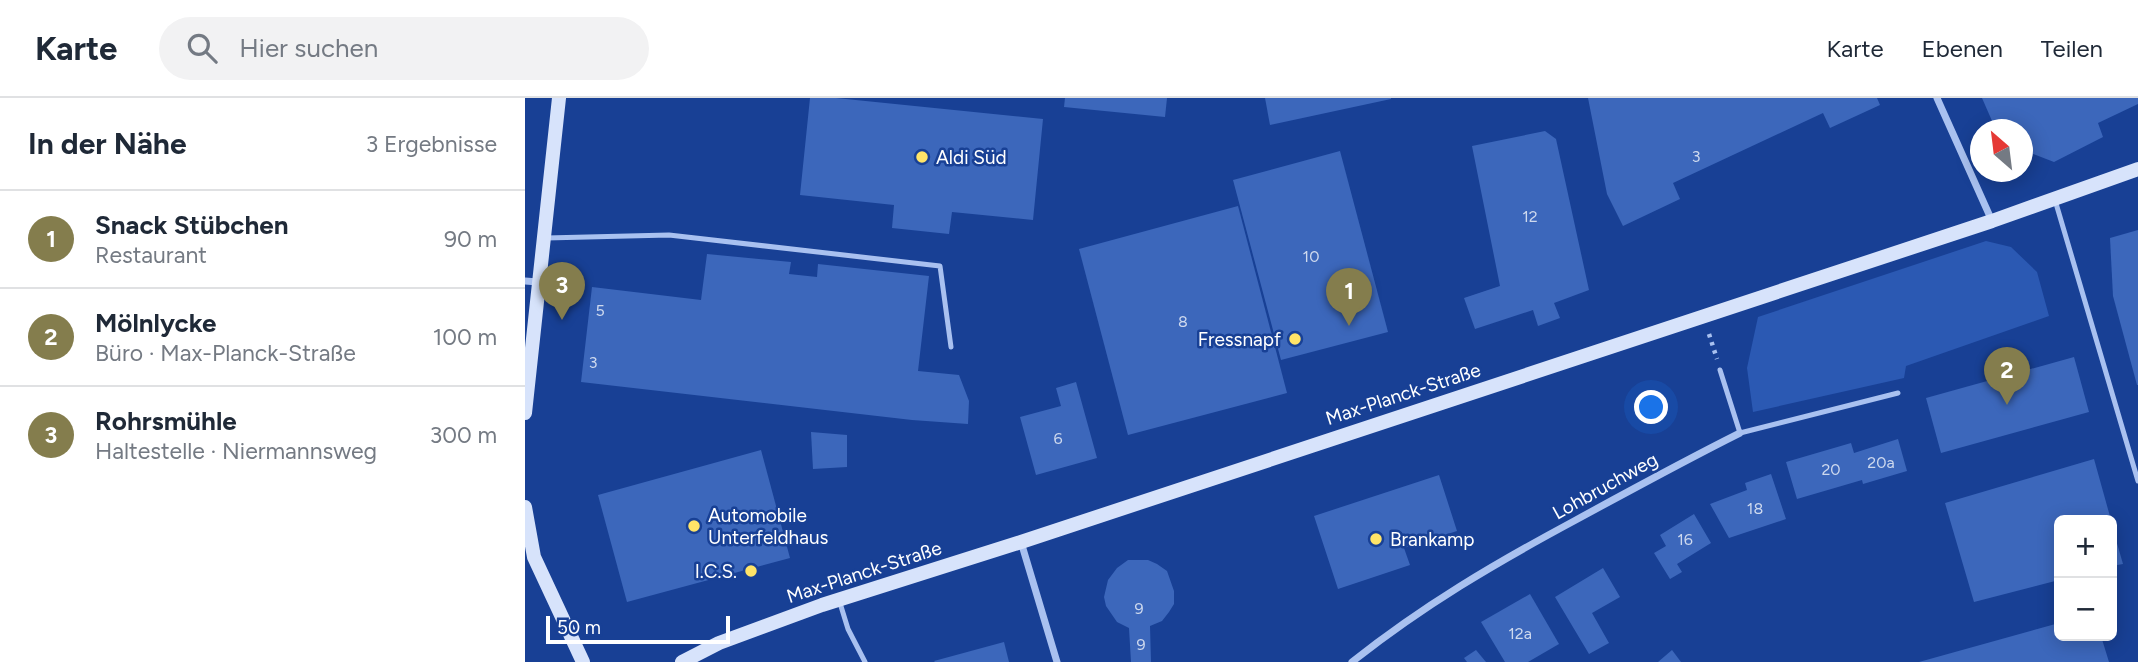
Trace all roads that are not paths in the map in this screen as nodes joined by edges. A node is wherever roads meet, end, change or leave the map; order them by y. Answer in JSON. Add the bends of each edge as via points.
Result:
{"nodes":[{"id":1,"x":559,"y":98,"type":"edge"},
{"id":2,"x":1937,"y":98,"type":"edge"},
{"id":3,"x":2138,"y":169,"type":"edge"},
{"id":4,"x":2055,"y":200,"type":"junction"},
{"id":5,"x":1992,"y":221,"type":"junction"},
{"id":6,"x":543,"y":238,"type":"junction"},
{"id":7,"x":531,"y":281,"type":"edge"},
{"id":8,"x":951,"y":346,"type":"dead end"},
{"id":9,"x":1720,"y":370,"type":"road end"},
{"id":10,"x":1898,"y":393,"type":"dead end"},
{"id":11,"x":525,"y":413,"type":"edge"},
{"id":12,"x":1740,"y":433,"type":"junction"},
{"id":13,"x":2138,"y":481,"type":"edge"},
{"id":14,"x":525,"y":507,"type":"edge"},
{"id":15,"x":1021,"y":542,"type":"junction"},
{"id":16,"x":839,"y":600,"type":"junction"},
{"id":17,"x":583,"y":662,"type":"edge"},
{"id":18,"x":682,"y":662,"type":"edge"},
{"id":19,"x":865,"y":662,"type":"edge"},
{"id":20,"x":1057,"y":662,"type":"edge"},
{"id":21,"x":1352,"y":662,"type":"edge"}],
"edges":[{"from":1,"to":6,"type":"street"},
{"from":2,"to":5,"type":"street"},
{"from":3,"to":4,"type":"street","name":"Max-Planck-Straße"},
{"from":4,"to":5,"type":"street","name":"Max-Planck-Straße"},
{"from":4,"to":13,"type":"lane"},
{"from":5,"to":15,"type":"street","name":"Max-Planck-Straße"},
{"from":6,"to":7,"type":"street"},
{"from":6,"to":8,"type":"lane","via":[[669,235],[940,266]]},
{"from":7,"to":11,"type":"street"},
{"from":9,"to":12,"type":"lane"},
{"from":10,"to":12,"type":"lane","name":"Lohbruchweg"},
{"from":12,"to":21,"type":"street","name":"Lohbruchweg","via":[[1477,574]]},
{"from":14,"to":17,"type":"street","via":[[534,557]]},
{"from":15,"to":16,"type":"street","name":"Max-Planck-Straße"},
{"from":15,"to":20,"type":"street"},
{"from":16,"to":18,"type":"street","name":"Max-Planck-Straße","via":[[719,643]]},
{"from":16,"to":19,"type":"lane"}]}
